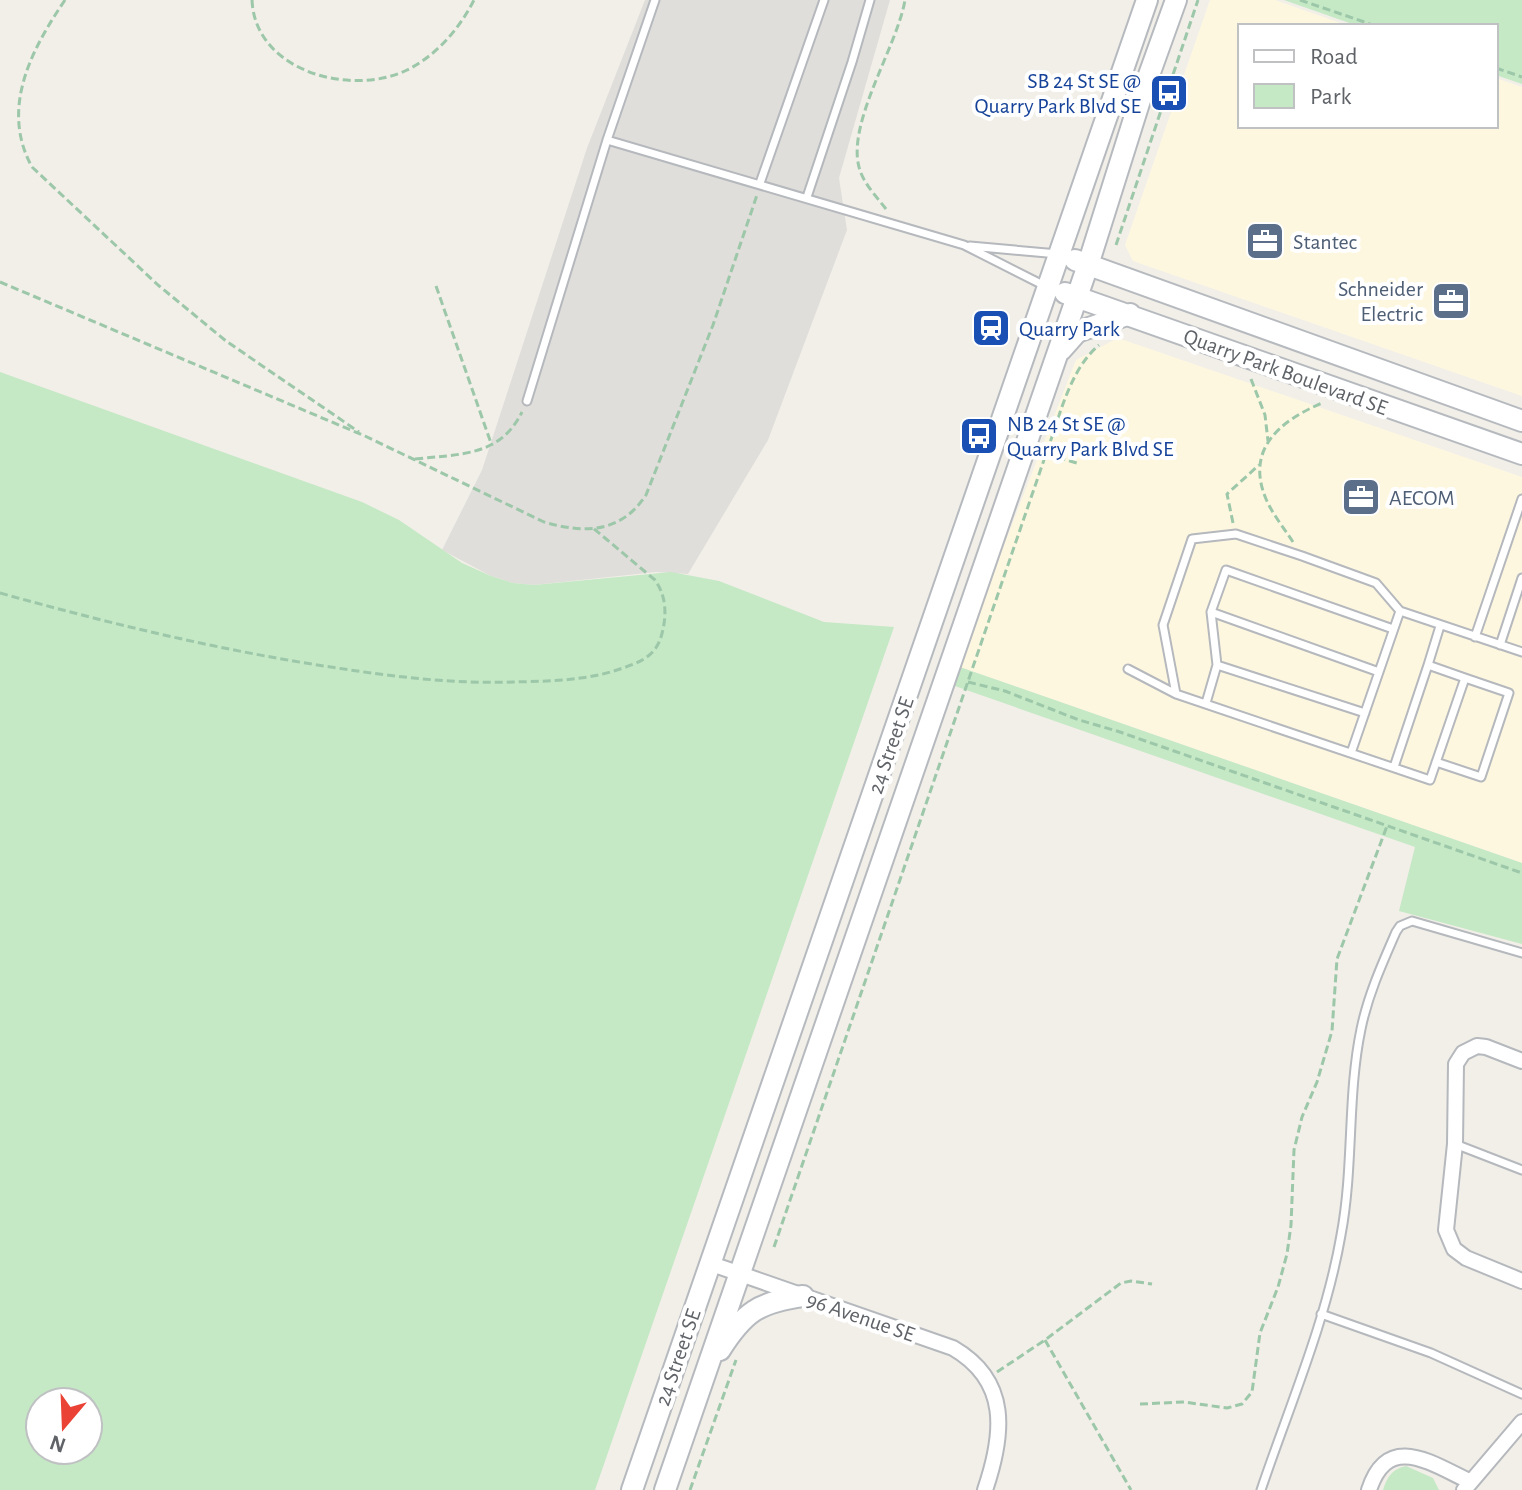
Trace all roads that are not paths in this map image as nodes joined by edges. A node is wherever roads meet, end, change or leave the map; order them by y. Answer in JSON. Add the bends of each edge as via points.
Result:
{"nodes":[{"id":1,"x":655,"y":0,"type":"edge"},
{"id":2,"x":824,"y":0,"type":"edge"},
{"id":3,"x":870,"y":0,"type":"edge"},
{"id":4,"x":1147,"y":0,"type":"edge"},
{"id":5,"x":1176,"y":0,"type":"edge"},
{"id":6,"x":607,"y":140,"type":"junction"},
{"id":7,"x":760,"y":183,"type":"junction"},
{"id":8,"x":807,"y":197,"type":"junction"},
{"id":9,"x":964,"y":245,"type":"junction"},
{"id":10,"x":1060,"y":255,"type":"junction"},
{"id":11,"x":1088,"y":265,"type":"junction"},
{"id":12,"x":1049,"y":288,"type":"junction"},
{"id":13,"x":1076,"y":297,"type":"junction"},
{"id":14,"x":1130,"y":314,"type":"junction"},
{"id":15,"x":1056,"y":355,"type":"junction"},
{"id":16,"x":527,"y":401,"type":"road end"},
{"id":17,"x":1522,"y":421,"type":"edge"},
{"id":18,"x":1522,"y":454,"type":"edge"},
{"id":19,"x":1522,"y":499,"type":"edge"},
{"id":20,"x":1522,"y":578,"type":"edge"},
{"id":21,"x":1400,"y":611,"type":"junction"},
{"id":22,"x":1211,"y":612,"type":"junction"},
{"id":23,"x":1440,"y":626,"type":"junction"},
{"id":24,"x":1393,"y":629,"type":"junction"},
{"id":25,"x":1475,"y":637,"type":"junction"},
{"id":26,"x":1500,"y":645,"type":"junction"},
{"id":27,"x":1522,"y":652,"type":"edge"},
{"id":28,"x":1217,"y":665,"type":"junction"},
{"id":29,"x":1428,"y":665,"type":"junction"},
{"id":30,"x":1128,"y":669,"type":"dead end"},
{"id":31,"x":1379,"y":672,"type":"junction"},
{"id":32,"x":1465,"y":678,"type":"junction"},
{"id":33,"x":1176,"y":694,"type":"junction"},
{"id":34,"x":1206,"y":703,"type":"junction"},
{"id":35,"x":1365,"y":713,"type":"junction"},
{"id":36,"x":1351,"y":753,"type":"junction"},
{"id":37,"x":1436,"y":762,"type":"junction"},
{"id":38,"x":1394,"y":767,"type":"junction"},
{"id":39,"x":1522,"y":953,"type":"edge"},
{"id":40,"x":1522,"y":1061,"type":"edge"},
{"id":41,"x":1455,"y":1144,"type":"junction"},
{"id":42,"x":1522,"y":1170,"type":"edge"},
{"id":43,"x":709,"y":1263,"type":"junction"},
{"id":44,"x":739,"y":1274,"type":"junction"},
{"id":45,"x":1522,"y":1281,"type":"edge"},
{"id":46,"x":803,"y":1296,"type":"junction"},
{"id":47,"x":1321,"y":1314,"type":"junction"},
{"id":48,"x":704,"y":1378,"type":"junction"},
{"id":49,"x":1522,"y":1394,"type":"edge"},
{"id":50,"x":1522,"y":1422,"type":"edge"},
{"id":51,"x":1468,"y":1486,"type":"edge"},
{"id":52,"x":632,"y":1490,"type":"edge"},
{"id":53,"x":665,"y":1490,"type":"edge"},
{"id":54,"x":985,"y":1490,"type":"edge"},
{"id":55,"x":1261,"y":1490,"type":"edge"},
{"id":56,"x":1369,"y":1490,"type":"edge"}],
"edges":[{"from":1,"to":6,"type":"lane"},
{"from":2,"to":7,"type":"lane"},
{"from":3,"to":8,"type":"lane"},
{"from":4,"to":10,"type":"main road","name":"24 Street SE"},
{"from":5,"to":11,"type":"main road","name":"24 Street SE"},
{"from":6,"to":7,"type":"lane"},
{"from":6,"to":16,"type":"lane"},
{"from":7,"to":8,"type":"lane"},
{"from":8,"to":9,"type":"lane"},
{"from":9,"to":10,"type":"lane"},
{"from":9,"to":12,"type":"lane"},
{"from":10,"to":11,"type":"main road","name":"Quarry Park Boulevard SE"},
{"from":10,"to":12,"type":"main road","name":"24 Street SE"},
{"from":11,"to":13,"type":"main road","name":"24 Street SE"},
{"from":11,"to":17,"type":"main road","name":"Quarry Park Boulevard SE"},
{"from":12,"to":13,"type":"main road","name":"Quarry Park Boulevard SE"},
{"from":12,"to":43,"type":"main road","name":"24 Street SE"},
{"from":13,"to":14,"type":"main road","name":"Quarry Park Boulevard SE"},
{"from":13,"to":15,"type":"main road","name":"24 Street SE"},
{"from":14,"to":15,"type":"main road","via":[[1077,332]]},
{"from":14,"to":18,"type":"main road","name":"Quarry Park Boulevard SE"},
{"from":15,"to":44,"type":"main road","name":"24 Street SE"},
{"from":19,"to":25,"type":"lane"},
{"from":20,"to":26,"type":"lane"},
{"from":21,"to":23,"type":"lane"},
{"from":21,"to":24,"type":"lane"},
{"from":21,"to":33,"type":"lane","via":[[1376,583],[1302,556],[1236,534],[1192,539],[1163,625]]},
{"from":22,"to":24,"type":"lane","via":[[1226,570]]},
{"from":22,"to":28,"type":"lane"},
{"from":22,"to":31,"type":"lane"},
{"from":23,"to":25,"type":"lane"},
{"from":23,"to":29,"type":"lane"},
{"from":24,"to":31,"type":"lane"},
{"from":25,"to":26,"type":"lane"},
{"from":26,"to":27,"type":"lane"},
{"from":28,"to":34,"type":"lane"},
{"from":28,"to":35,"type":"lane"},
{"from":29,"to":32,"type":"lane"},
{"from":29,"to":38,"type":"lane"},
{"from":30,"to":33,"type":"lane"},
{"from":31,"to":35,"type":"lane"},
{"from":32,"to":37,"type":"lane"},
{"from":32,"to":37,"type":"lane","via":[[1509,693],[1481,777]]},
{"from":33,"to":34,"type":"lane"},
{"from":34,"to":36,"type":"lane"},
{"from":35,"to":36,"type":"lane"},
{"from":36,"to":38,"type":"lane"},
{"from":37,"to":38,"type":"lane","via":[[1430,780]]},
{"from":39,"to":47,"type":"lane","via":[[1412,921],[1396,932],[1360,1032],[1347,1198]]},
{"from":40,"to":41,"type":"street","via":[[1486,1047],[1469,1049],[1460,1057],[1455,1072]]},
{"from":41,"to":42,"type":"lane"},
{"from":41,"to":45,"type":"street","via":[[1449,1241],[1466,1258]]},
{"from":43,"to":44,"type":"street","name":"96 Avenue SE"},
{"from":43,"to":52,"type":"main road","name":"24 Street SE"},
{"from":44,"to":46,"type":"street","name":"96 Avenue SE"},
{"from":44,"to":48,"type":"main road","name":"24 Street SE"},
{"from":46,"to":48,"type":"main road","via":[[755,1307]]},
{"from":46,"to":54,"type":"street","name":"96 Avenue SE","via":[[970,1357],[995,1394],[999,1422]]},
{"from":47,"to":49,"type":"lane","via":[[1431,1353]]},
{"from":47,"to":55,"type":"lane"},
{"from":48,"to":53,"type":"main road","name":"24 Street SE"},
{"from":50,"to":51,"type":"street"},
{"from":51,"to":56,"type":"street","via":[[1403,1455],[1378,1468]]}]}
